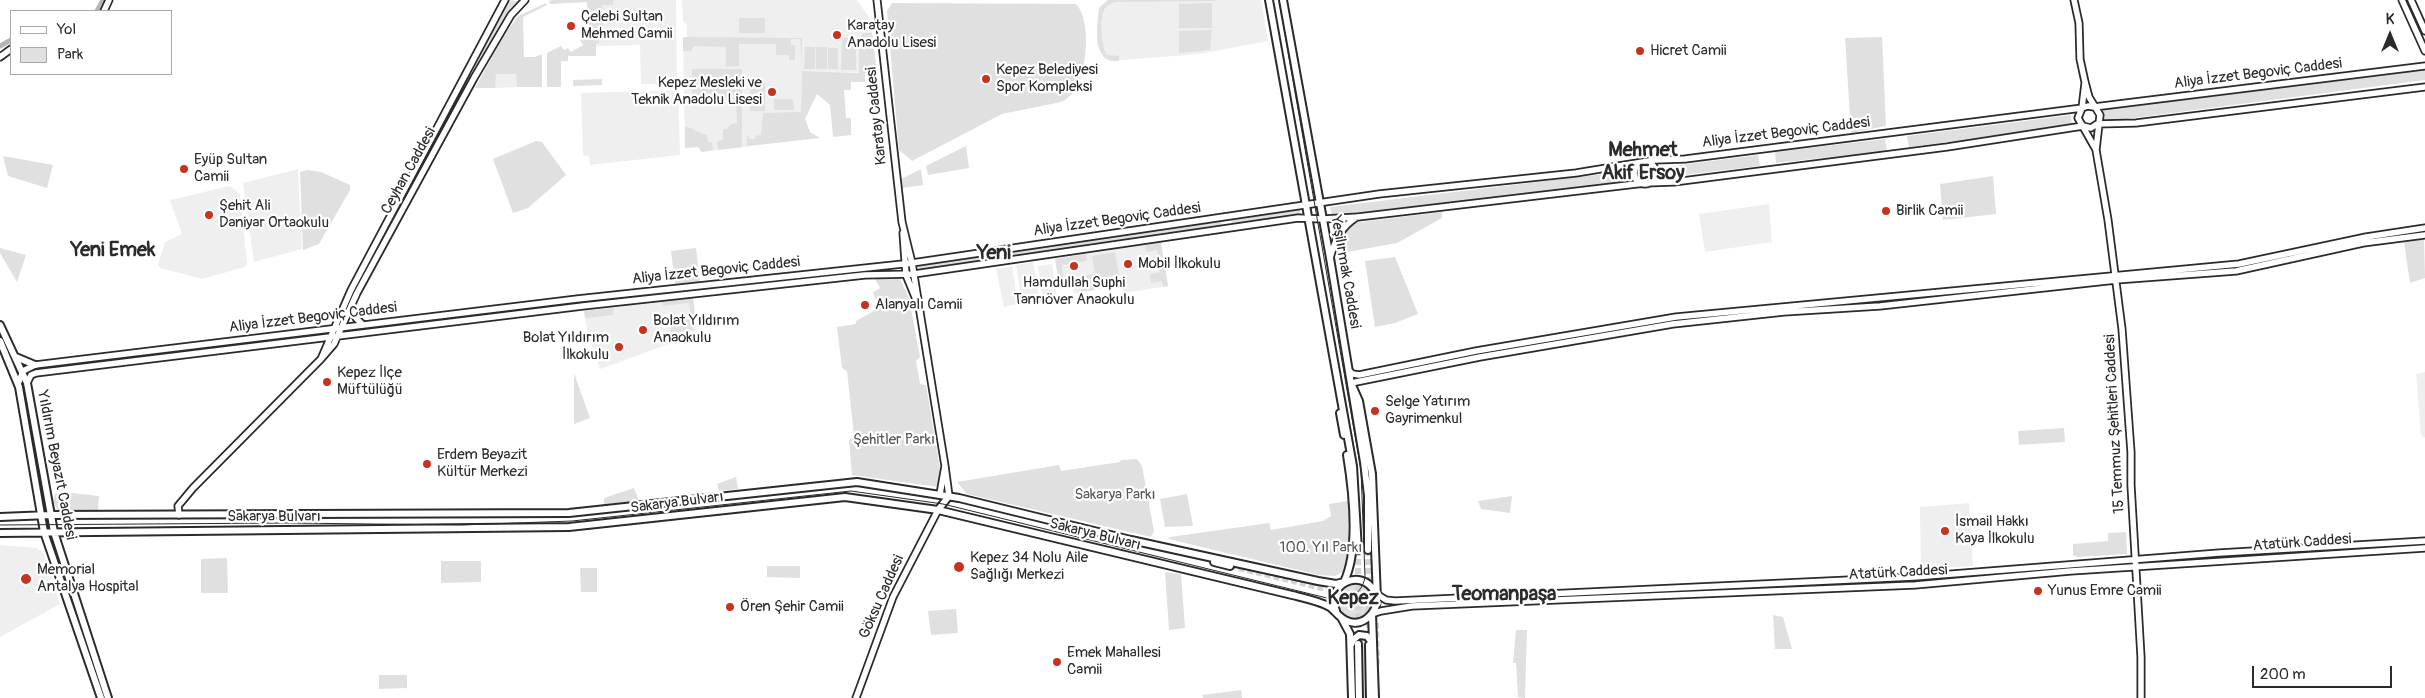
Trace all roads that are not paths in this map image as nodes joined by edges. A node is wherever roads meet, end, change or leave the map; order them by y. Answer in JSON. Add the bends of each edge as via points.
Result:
{"nodes":[{"id":1,"x":505,"y":0,"type":"edge"},
{"id":2,"x":525,"y":0,"type":"edge"},
{"id":3,"x":877,"y":0,"type":"edge"},
{"id":4,"x":1269,"y":0,"type":"edge"},
{"id":5,"x":1283,"y":0,"type":"edge"},
{"id":6,"x":2074,"y":0,"type":"edge"},
{"id":7,"x":2402,"y":0,"type":"edge"},
{"id":8,"x":2411,"y":0,"type":"edge"},
{"id":9,"x":2425,"y":31,"type":"edge"},
{"id":10,"x":2425,"y":51,"type":"edge"},
{"id":11,"x":2425,"y":66,"type":"edge"},
{"id":12,"x":2085,"y":82,"type":"junction"},
{"id":13,"x":2425,"y":87,"type":"edge"},
{"id":14,"x":2094,"y":107,"type":"junction"},
{"id":15,"x":2082,"y":108,"type":"junction"},
{"id":16,"x":2097,"y":124,"type":"junction"},
{"id":17,"x":2084,"y":126,"type":"junction"},
{"id":18,"x":2096,"y":150,"type":"junction"},
{"id":19,"x":1644,"y":162,"type":"junction"},
{"id":20,"x":1645,"y":183,"type":"junction"},
{"id":21,"x":1320,"y":203,"type":"junction"},
{"id":22,"x":1305,"y":205,"type":"junction"},
{"id":23,"x":1358,"y":217,"type":"junction"},
{"id":24,"x":1307,"y":218,"type":"junction"},
{"id":25,"x":1323,"y":219,"type":"junction"},
{"id":26,"x":2425,"y":228,"type":"edge"},
{"id":27,"x":903,"y":230,"type":"junction"},
{"id":28,"x":2425,"y":235,"type":"edge"},
{"id":29,"x":1330,"y":258,"type":"junction"},
{"id":30,"x":912,"y":263,"type":"junction"},
{"id":31,"x":904,"y":264,"type":"junction"},
{"id":32,"x":914,"y":274,"type":"junction"},
{"id":33,"x":906,"y":275,"type":"junction"},
{"id":34,"x":2116,"y":277,"type":"junction"},
{"id":35,"x":916,"y":299,"type":"junction"},
{"id":36,"x":351,"y":305,"type":"junction"},
{"id":37,"x":0,"y":325,"type":"edge"},
{"id":38,"x":363,"y":325,"type":"junction"},
{"id":39,"x":341,"y":327,"type":"junction"},
{"id":40,"x":333,"y":328,"type":"junction"},
{"id":41,"x":337,"y":336,"type":"junction"},
{"id":42,"x":330,"y":337,"type":"junction"},
{"id":43,"x":0,"y":341,"type":"edge"},
{"id":44,"x":16,"y":357,"type":"junction"},
{"id":45,"x":321,"y":359,"type":"junction"},
{"id":46,"x":35,"y":365,"type":"junction"},
{"id":47,"x":23,"y":371,"type":"junction"},
{"id":48,"x":1349,"y":371,"type":"junction"},
{"id":49,"x":1336,"y":380,"type":"junction"},
{"id":50,"x":27,"y":382,"type":"junction"},
{"id":51,"x":1351,"y":383,"type":"junction"},
{"id":52,"x":18,"y":385,"type":"junction"},
{"id":53,"x":945,"y":466,"type":"junction"},
{"id":54,"x":949,"y":486,"type":"junction"},
{"id":55,"x":940,"y":494,"type":"junction"},
{"id":56,"x":949,"y":496,"type":"junction"},
{"id":57,"x":959,"y":498,"type":"junction"},
{"id":58,"x":938,"y":510,"type":"junction"},
{"id":59,"x":50,"y":514,"type":"junction"},
{"id":60,"x":40,"y":515,"type":"junction"},
{"id":61,"x":180,"y":515,"type":"junction"},
{"id":62,"x":0,"y":517,"type":"edge"},
{"id":63,"x":44,"y":532,"type":"junction"},
{"id":64,"x":54,"y":532,"type":"junction"},
{"id":65,"x":0,"y":533,"type":"edge"},
{"id":66,"x":1131,"y":540,"type":"junction"},
{"id":67,"x":2425,"y":541,"type":"edge"},
{"id":68,"x":2425,"y":548,"type":"edge"},
{"id":69,"x":1358,"y":550,"type":"tunnel mouth"},
{"id":70,"x":1368,"y":550,"type":"tunnel mouth"},
{"id":71,"x":2135,"y":560,"type":"junction"},
{"id":72,"x":1230,"y":566,"type":"tunnel mouth"},
{"id":73,"x":2135,"y":567,"type":"junction"},
{"id":74,"x":1344,"y":582,"type":"junction"},
{"id":75,"x":1375,"y":593,"type":"junction"},
{"id":76,"x":1372,"y":614,"type":"junction"},
{"id":77,"x":1340,"y":616,"type":"junction"},
{"id":78,"x":1358,"y":644,"type":"tunnel mouth"},
{"id":79,"x":1369,"y":645,"type":"tunnel mouth"},
{"id":80,"x":1351,"y":647,"type":"junction"},
{"id":81,"x":1374,"y":653,"type":"junction"},
{"id":82,"x":100,"y":698,"type":"edge"},
{"id":83,"x":108,"y":698,"type":"edge"},
{"id":84,"x":856,"y":698,"type":"edge"},
{"id":85,"x":1352,"y":698,"type":"edge"},
{"id":86,"x":1359,"y":698,"type":"edge"},
{"id":87,"x":1370,"y":698,"type":"edge"},
{"id":88,"x":1375,"y":698,"type":"edge"},
{"id":89,"x":2141,"y":698,"type":"edge"}],
"edges":[{"from":1,"to":40,"type":"main road","name":"Ceyhan Caddesi"},
{"from":2,"to":36,"type":"main road","name":"Ceyhan Caddesi","via":[[511,15],[474,78]]},
{"from":3,"to":27,"type":"main road","name":"Karatay Caddesi"},
{"from":4,"to":22,"type":"main road","name":"Yeşilırmak Caddesi"},
{"from":5,"to":21,"type":"main road","name":"Yeşilırmak Caddesi"},
{"from":6,"to":12,"type":"main road"},
{"from":7,"to":10,"type":"main road"},
{"from":8,"to":9,"type":"main road"},
{"from":11,"to":14,"type":"main road","name":"Aliya İzzet Begoviç Caddesi"},
{"from":12,"to":14,"type":"main road"},
{"from":12,"to":15,"type":"main road"},
{"from":13,"to":16,"type":"main road","via":[[2136,123]]},
{"from":14,"to":15,"type":"main road"},
{"from":14,"to":16,"type":"main road","via":[[2100,115]]},
{"from":15,"to":17,"type":"main road","via":[[2078,118]]},
{"from":15,"to":19,"type":"main road","name":"Aliya İzzet Begoviç Caddesi"},
{"from":16,"to":17,"type":"main road","via":[[2091,128]]},
{"from":16,"to":18,"type":"main road"},
{"from":17,"to":18,"type":"main road"},
{"from":17,"to":20,"type":"main road","name":"Aliya İzzet Begoviç Caddesi","via":[[1947,147]]},
{"from":18,"to":34,"type":"main road","name":"15 Temmuz Şehitleri Caddesi"},
{"from":19,"to":20,"type":"main road","via":[[1635,168],[1635,175],[1638,181]]},
{"from":19,"to":20,"type":"main road","via":[[1656,172],[1652,181]]},
{"from":19,"to":21,"type":"main road","name":"Aliya İzzet Begoviç Caddesi"},
{"from":20,"to":23,"type":"main road","name":"Aliya İzzet Begoviç Caddesi"},
{"from":21,"to":22,"type":"main road","name":"Aliya İzzet Begoviç Caddesi"},
{"from":21,"to":25,"type":"main road","name":"Yeşilırmak Caddesi"},
{"from":22,"to":24,"type":"main road","name":"Yeşilırmak Caddesi"},
{"from":22,"to":30,"type":"main road","name":"Aliya İzzet Begoviç Caddesi"},
{"from":23,"to":25,"type":"main road","name":"Aliya İzzet Begoviç Caddesi"},
{"from":23,"to":29,"type":"main road","via":[[1342,230],[1334,242]]},
{"from":24,"to":25,"type":"main road","name":"Aliya İzzet Begoviç Caddesi"},
{"from":24,"to":32,"type":"main road","name":"Aliya İzzet Begoviç Caddesi"},
{"from":24,"to":49,"type":"main road","name":"Yeşilırmak Caddesi"},
{"from":25,"to":29,"type":"main road","name":"Yeşilırmak Caddesi"},
{"from":26,"to":34,"type":"main road","via":[[2239,264]]},
{"from":27,"to":30,"type":"main road","name":"Karatay Caddesi"},
{"from":27,"to":31,"type":"main road","name":"Karatay Caddesi"},
{"from":28,"to":34,"type":"main road","via":[[2363,244],[2236,271]]},
{"from":29,"to":48,"type":"main road","name":"Yeşilırmak Caddesi"},
{"from":30,"to":31,"type":"main road","name":"Aliya İzzet Begoviç Caddesi"},
{"from":30,"to":32,"type":"main road","name":"Karatay Caddesi"},
{"from":31,"to":33,"type":"main road","name":"Karatay Caddesi"},
{"from":31,"to":38,"type":"main road","name":"Aliya İzzet Begoviç Caddesi"},
{"from":32,"to":33,"type":"main road","name":"Aliya İzzet Begoviç Caddesi"},
{"from":32,"to":35,"type":"main road","name":"Karatay Caddesi"},
{"from":33,"to":35,"type":"main road","name":"Karatay Caddesi"},
{"from":33,"to":41,"type":"main road","name":"Aliya İzzet Begoviç Caddesi","via":[[865,275]]},
{"from":34,"to":48,"type":"main road","via":[[1676,317],[1476,351],[1359,375]]},
{"from":34,"to":51,"type":"main road","via":[[1880,306],[1673,324]]},
{"from":34,"to":71,"type":"main road","name":"15 Temmuz Şehitleri Caddesi","via":[[2131,452]]},
{"from":35,"to":53,"type":"main road","name":"Karatay Caddesi"},
{"from":36,"to":38,"type":"main road"},
{"from":36,"to":39,"type":"main road","name":"Ceyhan Caddesi"},
{"from":37,"to":44,"type":"main road","name":"Yıldırım Beyazıt Caddesi"},
{"from":38,"to":39,"type":"main road","name":"Aliya İzzet Begoviç Caddesi"},
{"from":39,"to":40,"type":"main road","name":"Aliya İzzet Begoviç Caddesi"},
{"from":39,"to":41,"type":"main road","name":"Ceyhan Caddesi"},
{"from":40,"to":42,"type":"main road","name":"Ceyhan Caddesi"},
{"from":40,"to":46,"type":"main road","name":"Aliya İzzet Begoviç Caddesi"},
{"from":41,"to":42,"type":"main road","name":"Aliya İzzet Begoviç Caddesi"},
{"from":41,"to":45,"type":"main road","name":"Ceyhan Caddesi"},
{"from":42,"to":45,"type":"main road","name":"Ceyhan Caddesi"},
{"from":42,"to":50,"type":"main road","name":"Aliya İzzet Begoviç Caddesi","via":[[36,373]]},
{"from":43,"to":52,"type":"main road","name":"Yıldırım Beyazıt Caddesi"},
{"from":44,"to":46,"type":"main road"},
{"from":44,"to":47,"type":"main road","name":"Yıldırım Beyazıt Caddesi"},
{"from":45,"to":61,"type":"main road","name":"Ceyhan Caddesi","via":[[197,483],[178,506]]},
{"from":46,"to":47,"type":"main road","name":"Aliya İzzet Begoviç Caddesi"},
{"from":47,"to":50,"type":"main road","name":"Yıldırım Beyazıt Caddesi"},
{"from":47,"to":52,"type":"main road"},
{"from":48,"to":51,"type":"main road","name":"Yeşilırmak Caddesi"},
{"from":49,"to":69,"type":"main road","via":[[1353,466]]},
{"from":49,"to":74,"type":"main road","via":[[1352,512],[1353,558]]},
{"from":50,"to":59,"type":"main road","name":"Yıldırım Beyazıt Caddesi"},
{"from":51,"to":70,"type":"main road","name":"Yeşilırmak Caddesi","via":[[1366,477]]},
{"from":51,"to":75,"type":"main road","via":[[1359,400],[1372,474]]},
{"from":52,"to":60,"type":"main road","name":"Yıldırım Beyazıt Caddesi"},
{"from":53,"to":54,"type":"main road","name":"Karatay Caddesi"},
{"from":53,"to":55,"type":"main road","name":"Karatay Caddesi"},
{"from":54,"to":56,"type":"main road","name":"Karatay Caddesi"},
{"from":54,"to":57,"type":"main road"},
{"from":55,"to":56,"type":"main road","name":"Sakarya Bulvarı"},
{"from":55,"to":58,"type":"main road"},
{"from":55,"to":61,"type":"main road","name":"Sakarya Bulvarı","via":[[850,482],[569,513]]},
{"from":56,"to":57,"type":"main road","name":"Sakarya Bulvarı"},
{"from":56,"to":58,"type":"main road"},
{"from":57,"to":66,"type":"main road","name":"Sakarya Bulvarı"},
{"from":58,"to":64,"type":"main road","name":"Sakarya Bulvarı","via":[[834,497],[569,527]]},
{"from":58,"to":77,"type":"main road","name":"Sakarya Bulvarı","via":[[1292,595],[1330,607]]},
{"from":58,"to":84,"type":"main road","name":"Göksu Caddesi","via":[[893,596]]},
{"from":59,"to":60,"type":"main road","name":"Sakarya Bulvarı"},
{"from":59,"to":61,"type":"main road","name":"Sakarya Bulvarı"},
{"from":59,"to":64,"type":"main road","name":"Yıldırım Beyazıt Caddesi"},
{"from":60,"to":62,"type":"main road","name":"Sakarya Bulvarı"},
{"from":60,"to":63,"type":"main road","name":"Yıldırım Beyazıt Caddesi"},
{"from":63,"to":64,"type":"main road","name":"Sakarya Bulvarı"},
{"from":63,"to":65,"type":"main road","name":"Sakarya Bulvarı"},
{"from":63,"to":82,"type":"main road","name":"Yıldırım Beyazıt Caddesi"},
{"from":64,"to":83,"type":"main road","name":"Yıldırım Beyazıt Caddesi"},
{"from":66,"to":72,"type":"main road"},
{"from":66,"to":74,"type":"main road","name":"Sakarya Bulvarı","via":[[1329,584]]},
{"from":67,"to":71,"type":"main road","name":"Atatürk Caddesi"},
{"from":68,"to":73,"type":"main road","name":"Atatürk Caddesi"},
{"from":71,"to":73,"type":"main road","name":"15 Temmuz Şehitleri Caddesi"},
{"from":71,"to":75,"type":"main road","name":"Atatürk Caddesi","via":[[1914,577],[1395,601]]},
{"from":73,"to":76,"type":"main road","name":"Atatürk Caddesi","via":[[1915,585],[1412,606]]},
{"from":73,"to":89,"type":"main road","name":"15 Temmuz Şehitleri Caddesi"},
{"from":74,"to":75,"type":"main road","via":[[1362,580]]},
{"from":74,"to":77,"type":"main road","via":[[1333,599]]},
{"from":75,"to":76,"type":"main road","via":[[1377,604]]},
{"from":76,"to":77,"type":"main road","via":[[1362,622],[1344,620]]},
{"from":76,"to":81,"type":"main road"},
{"from":77,"to":80,"type":"main road","via":[[1348,628]]},
{"from":78,"to":86,"type":"main road"},
{"from":79,"to":87,"type":"main road"},
{"from":80,"to":81,"type":"main road","via":[[1355,637],[1368,636]]},
{"from":80,"to":85,"type":"main road"},
{"from":81,"to":88,"type":"main road"}]}
